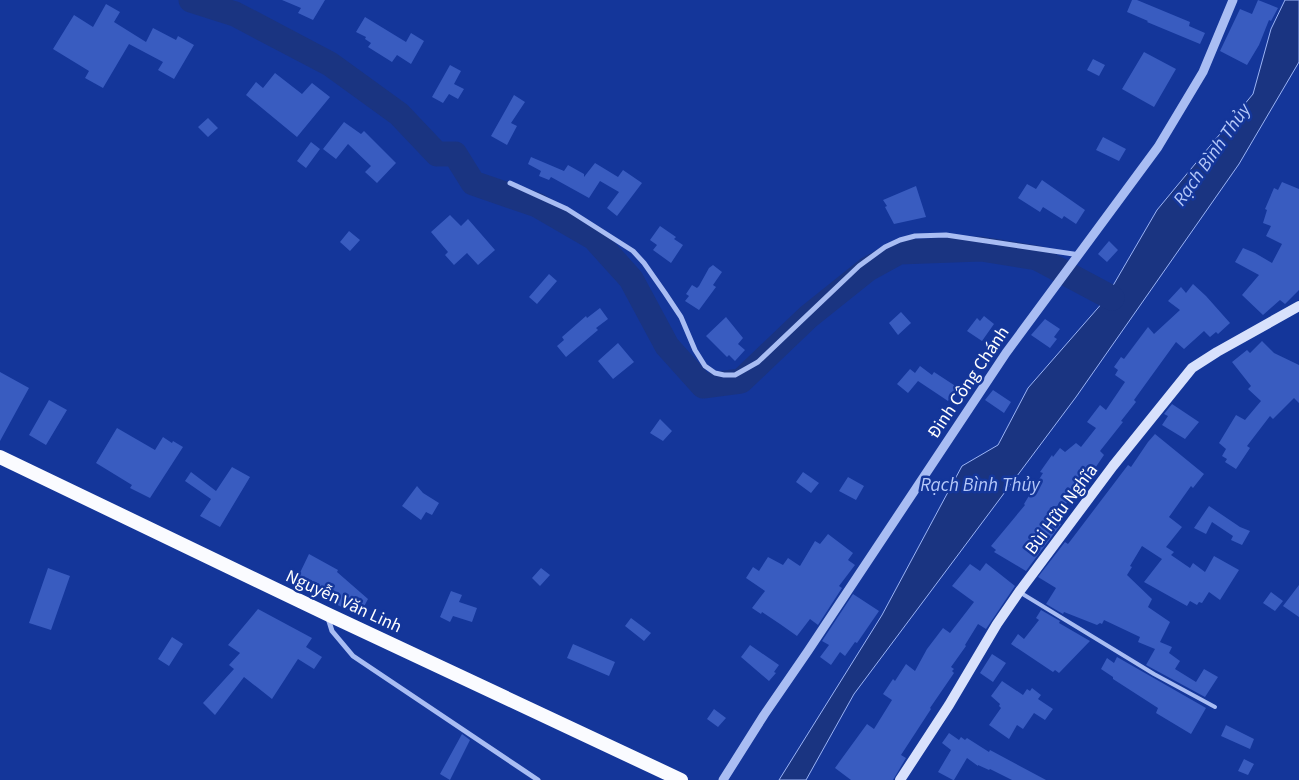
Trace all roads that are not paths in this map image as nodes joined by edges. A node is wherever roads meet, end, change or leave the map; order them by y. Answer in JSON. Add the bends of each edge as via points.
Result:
{"nodes":[{"id":1,"x":1233,"y":0,"type":"edge"},
{"id":2,"x":510,"y":183,"type":"dead end"},
{"id":3,"x":1078,"y":257,"type":"junction"},
{"id":4,"x":1299,"y":306,"type":"edge"},
{"id":5,"x":0,"y":457,"type":"edge"},
{"id":6,"x":1019,"y":592,"type":"junction"},
{"id":7,"x":327,"y":614,"type":"junction"},
{"id":8,"x":1215,"y":707,"type":"dead end"},
{"id":9,"x":677,"y":778,"type":"edge"},
{"id":10,"x":538,"y":780,"type":"edge"},
{"id":11,"x":723,"y":780,"type":"edge"},
{"id":12,"x":900,"y":780,"type":"edge"}],
"edges":[{"from":1,"to":3,"type":"street","name":"Đinh Công Chánh","via":[[1203,72],[1171,128]]},
{"from":2,"to":3,"type":"street","via":[[567,210],[633,251],[666,293],[705,366],[724,375],[734,375],[758,362],[859,266],[900,240],[946,235]]},
{"from":3,"to":11,"type":"street","name":"Đinh Công Chánh","via":[[1001,361]]},
{"from":4,"to":6,"type":"main road","name":"Bùi Hữu Nghĩa","via":[[1192,368],[1113,466]]},
{"from":5,"to":7,"type":"highway","name":"Nguyễn Văn Linh"},
{"from":6,"to":8,"type":"lane"},
{"from":6,"to":12,"type":"main road","name":"Bùi Hữu Nghĩa"},
{"from":7,"to":9,"type":"highway","name":"Nguyễn Văn Linh"},
{"from":7,"to":10,"type":"street","via":[[332,632],[353,656]]}]}
